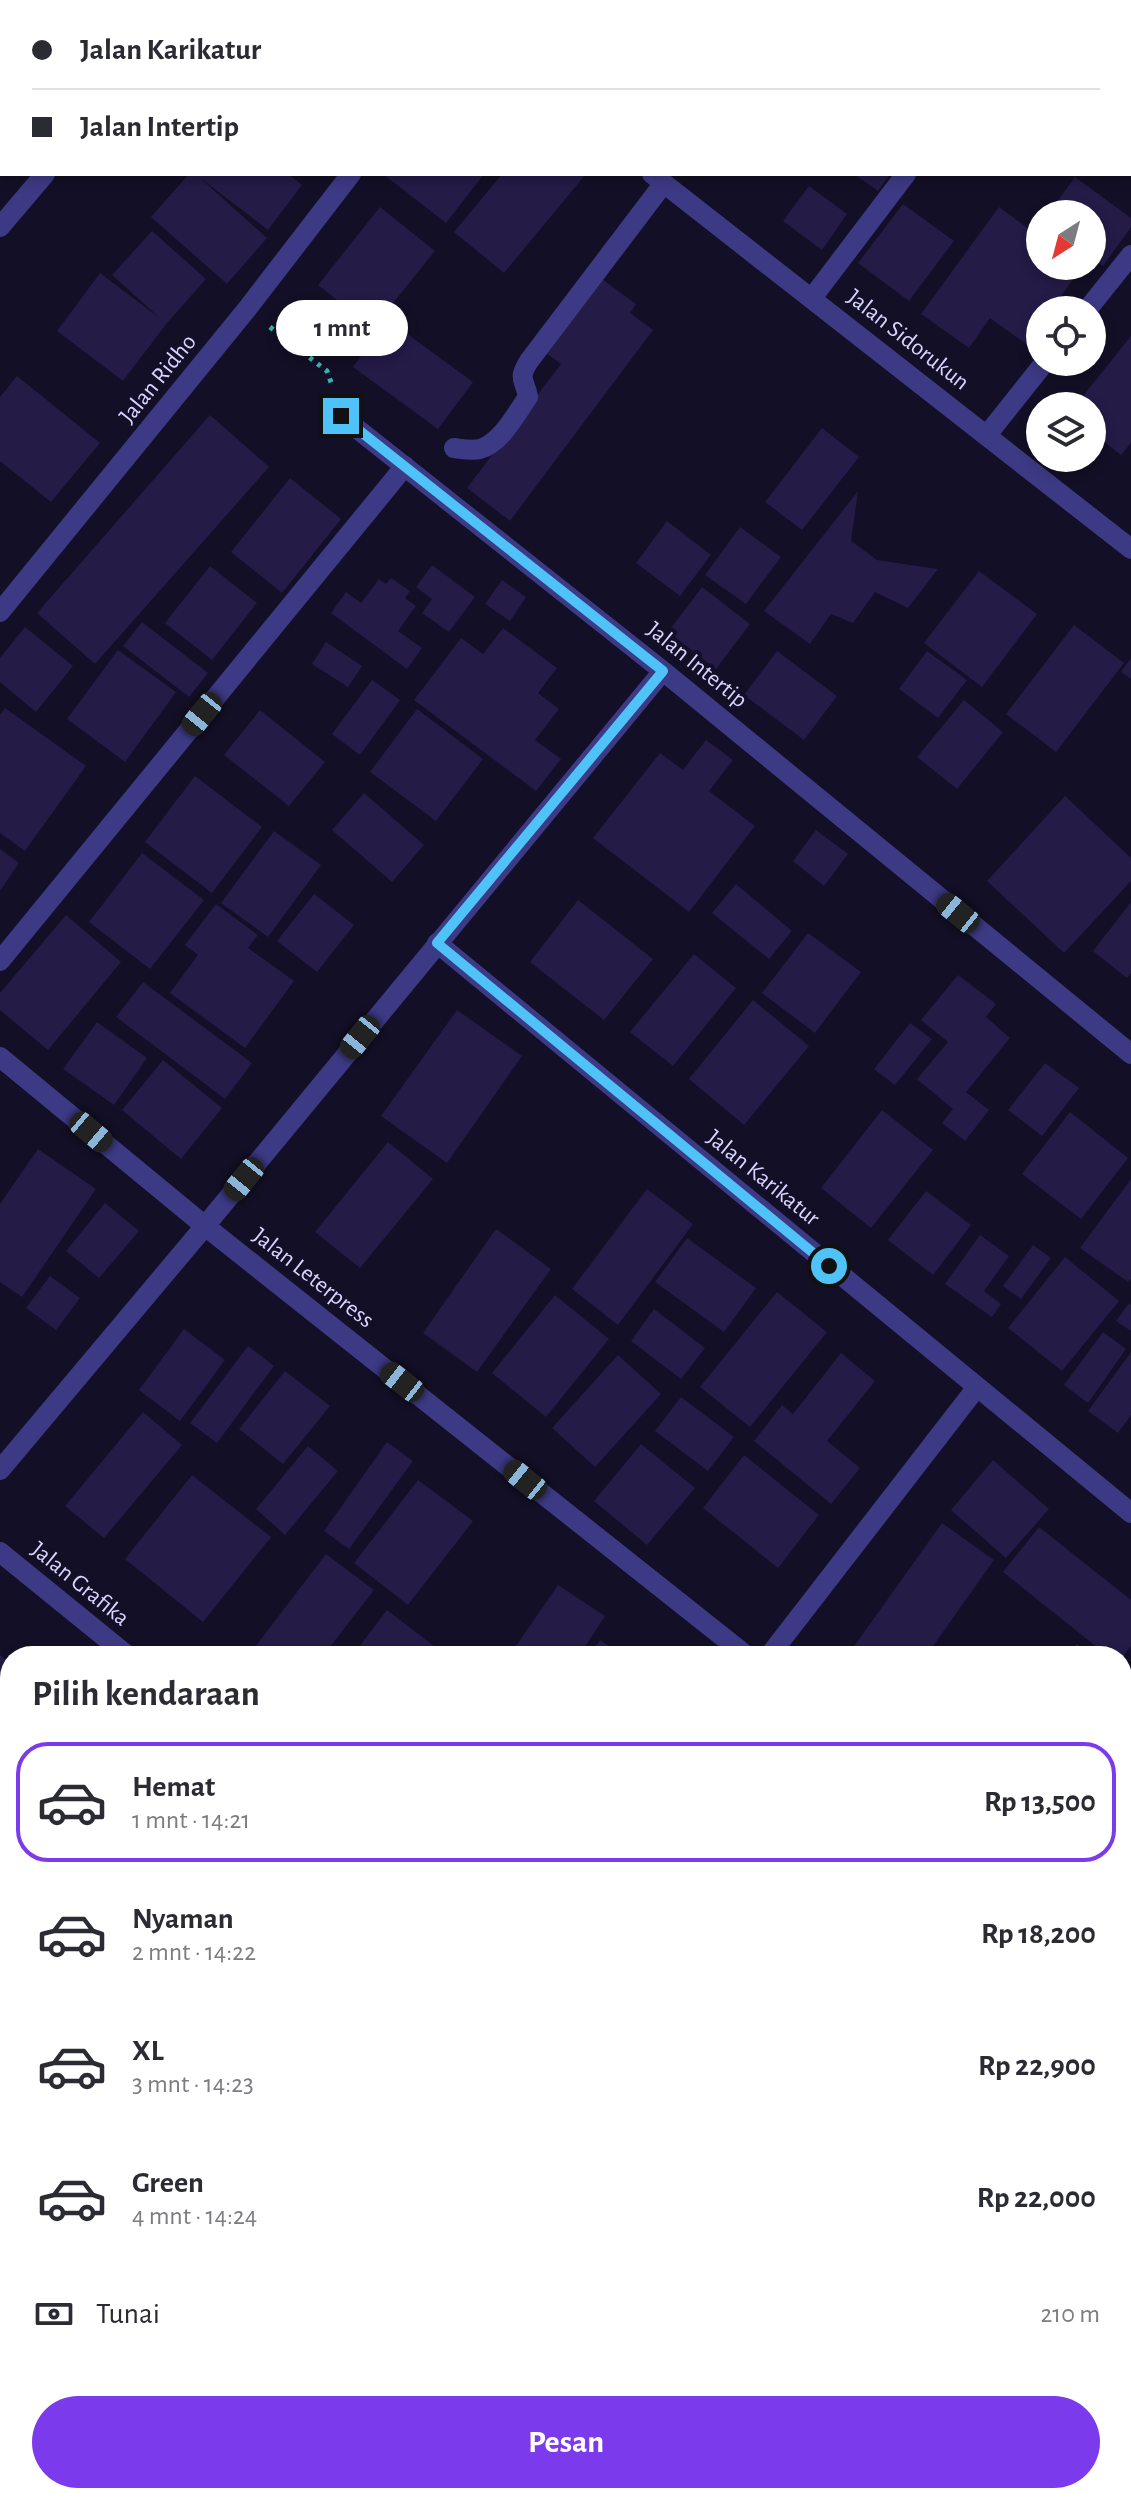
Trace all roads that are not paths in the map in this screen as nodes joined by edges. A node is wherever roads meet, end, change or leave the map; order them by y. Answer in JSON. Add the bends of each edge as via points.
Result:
{"nodes":[{"id":1,"x":43,"y":176,"type":"edge"},
{"id":2,"x":349,"y":176,"type":"edge"},
{"id":3,"x":904,"y":176,"type":"edge"},
{"id":4,"x":658,"y":179,"type":"edge"},
{"id":5,"x":0,"y":227,"type":"edge"},
{"id":6,"x":1131,"y":255,"type":"edge"},
{"id":7,"x":1098,"y":296,"type":"edge"},
{"id":8,"x":812,"y":298,"type":"junction"},
{"id":9,"x":1034,"y":376,"type":"edge"},
{"id":10,"x":341,"y":416,"type":"road end"},
{"id":11,"x":987,"y":435,"type":"junction"},
{"id":12,"x":454,"y":448,"type":"dead end"},
{"id":13,"x":405,"y":466,"type":"junction"},
{"id":14,"x":1131,"y":549,"type":"edge"},
{"id":15,"x":0,"y":612,"type":"edge"},
{"id":16,"x":663,"y":671,"type":"junction"},
{"id":17,"x":437,"y":943,"type":"junction"},
{"id":18,"x":0,"y":961,"type":"edge"},
{"id":19,"x":1131,"y":1054,"type":"edge"},
{"id":20,"x":0,"y":1057,"type":"edge"},
{"id":21,"x":205,"y":1226,"type":"junction"},
{"id":22,"x":977,"y":1387,"type":"junction"},
{"id":23,"x":0,"y":1470,"type":"edge"},
{"id":24,"x":1127,"y":1502,"type":"edge"},
{"id":25,"x":0,"y":1552,"type":"edge"},
{"id":26,"x":116,"y":1646,"type":"edge"},
{"id":27,"x":734,"y":1646,"type":"edge"},
{"id":28,"x":777,"y":1646,"type":"edge"}],
"edges":[{"from":1,"to":5,"type":"street"},
{"from":2,"to":15,"type":"street","name":"Jalan Ridho"},
{"from":3,"to":8,"type":"street"},
{"from":4,"to":8,"type":"street","name":"Jalan Sidorukun"},
{"from":4,"to":12,"type":"street","via":[[522,371],[528,397],[507,427],[479,449]]},
{"from":6,"to":7,"type":"street"},
{"from":8,"to":11,"type":"street","name":"Jalan Sidorukun"},
{"from":9,"to":11,"type":"street"},
{"from":10,"to":13,"type":"street","name":"Jalan Intertip"},
{"from":11,"to":14,"type":"street","name":"Jalan Sidorukun"},
{"from":13,"to":16,"type":"street","name":"Jalan Intertip"},
{"from":13,"to":18,"type":"street"},
{"from":16,"to":17,"type":"street"},
{"from":16,"to":19,"type":"street","name":"Jalan Intertip"},
{"from":17,"to":21,"type":"street"},
{"from":17,"to":22,"type":"street","name":"Jalan Karikatur"},
{"from":20,"to":21,"type":"street","name":"Jalan Leterpress"},
{"from":21,"to":23,"type":"street"},
{"from":21,"to":27,"type":"street","name":"Jalan Leterpress"},
{"from":22,"to":24,"type":"street","name":"Jalan Karikatur"},
{"from":22,"to":28,"type":"street"},
{"from":25,"to":26,"type":"street","name":"Jalan Grafika"}]}
